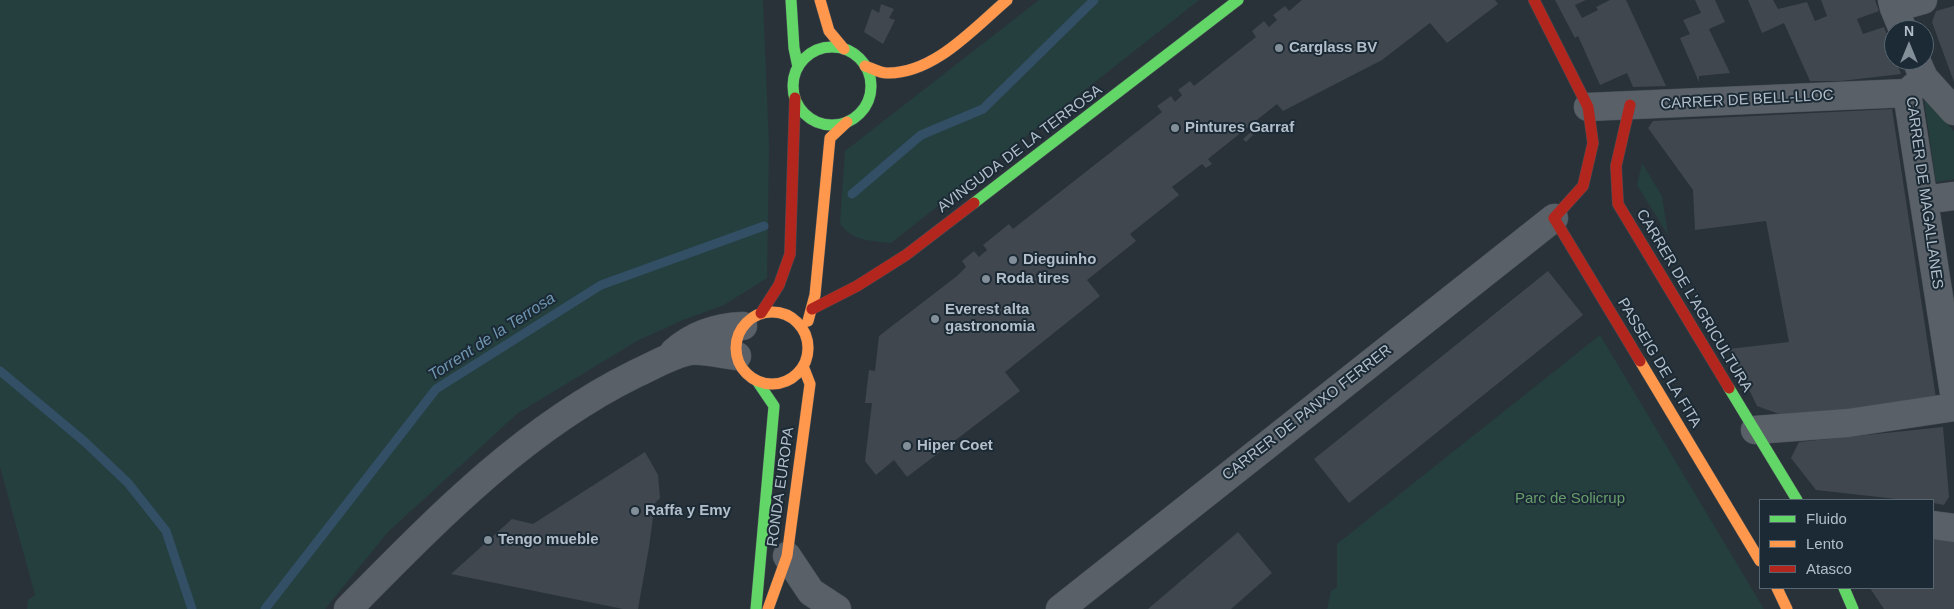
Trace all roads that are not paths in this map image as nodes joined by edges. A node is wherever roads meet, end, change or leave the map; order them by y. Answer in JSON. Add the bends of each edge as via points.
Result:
{"nodes":[{"id":1,"x":791,"y":0,"type":"edge"},
{"id":2,"x":820,"y":0,"type":"edge"},
{"id":3,"x":1006,"y":0,"type":"edge"},
{"id":4,"x":1238,"y":0,"type":"edge"},
{"id":5,"x":1534,"y":0,"type":"edge"},
{"id":6,"x":1923,"y":0,"type":"edge"},
{"id":7,"x":1896,"y":13,"type":"edge"},
{"id":8,"x":844,"y":49,"type":"junction"},
{"id":9,"x":865,"y":66,"type":"junction"},
{"id":10,"x":798,"y":67,"type":"junction"},
{"id":11,"x":1916,"y":77,"type":"edge"},
{"id":12,"x":795,"y":98,"type":"junction"},
{"id":13,"x":1630,"y":105,"type":"junction"},
{"id":14,"x":1588,"y":107,"type":"junction"},
{"id":15,"x":1954,"y":111,"type":"edge"},
{"id":16,"x":847,"y":122,"type":"junction"},
{"id":17,"x":1606,"y":195,"type":"dead end"},
{"id":18,"x":1954,"y":196,"type":"edge"},
{"id":19,"x":1924,"y":200,"type":"junction"},
{"id":20,"x":1618,"y":204,"type":"junction"},
{"id":21,"x":1554,"y":218,"type":"junction"},
{"id":22,"x":812,"y":308,"type":"junction"},
{"id":23,"x":752,"y":319,"type":"junction"},
{"id":24,"x":805,"y":333,"type":"junction"},
{"id":25,"x":737,"y":356,"type":"junction"},
{"id":26,"x":665,"y":360,"type":"junction"},
{"id":27,"x":803,"y":366,"type":"junction"},
{"id":28,"x":757,"y":381,"type":"junction"},
{"id":29,"x":1954,"y":393,"type":"edge"},
{"id":30,"x":1954,"y":407,"type":"edge"},
{"id":31,"x":1754,"y":430,"type":"junction"},
{"id":32,"x":1796,"y":499,"type":"edge"},
{"id":33,"x":1934,"y":525,"type":"edge"},
{"id":34,"x":1954,"y":528,"type":"edge"},
{"id":35,"x":787,"y":556,"type":"junction"},
{"id":36,"x":1759,"y":559,"type":"edge"},
{"id":37,"x":1777,"y":589,"type":"edge"},
{"id":38,"x":1844,"y":589,"type":"edge"},
{"id":39,"x":348,"y":609,"type":"edge"},
{"id":40,"x":756,"y":609,"type":"edge"},
{"id":41,"x":768,"y":609,"type":"edge"},
{"id":42,"x":837,"y":609,"type":"edge"},
{"id":43,"x":1060,"y":609,"type":"edge"},
{"id":44,"x":1788,"y":609,"type":"edge"},
{"id":45,"x":1853,"y":609,"type":"edge"}],
"edges":[{"from":1,"to":10,"type":"street"},
{"from":2,"to":8,"type":"street","via":[[829,31]]},
{"from":3,"to":9,"type":"street","via":[[936,56],[918,66],[886,73]]},
{"from":4,"to":22,"type":"street","name":"AVINGUDA DE LA TERROSA","via":[[906,255],[857,286]]},
{"from":5,"to":14,"type":"street"},
{"from":6,"to":7,"type":"street"},
{"from":8,"to":9,"type":"street","via":[[858,57]]},
{"from":8,"to":10,"type":"street","via":[[817,50]]},
{"from":9,"to":16,"type":"street","name":"RONDA EUROPA","via":[[871,80],[870,96],[863,110]]},
{"from":10,"to":12,"type":"street","via":[[793,82]]},
{"from":11,"to":13,"type":"street","name":"CARRER DE BELL-LLOC"},
{"from":11,"to":15,"type":"street"},
{"from":11,"to":19,"type":"street","name":"CARRER DE MAGALLANES"},
{"from":12,"to":16,"type":"street","via":[[804,113],[816,122],[829,125]]},
{"from":12,"to":23,"type":"street","via":[[790,254],[776,295]]},
{"from":13,"to":14,"type":"street","name":"CARRER DE BELL-LLOC"},
{"from":13,"to":20,"type":"street","name":"CARRER DE L'AGRICULTURA","via":[[1616,151],[1614,181]]},
{"from":14,"to":21,"type":"street","via":[[1593,144],[1588,187]]},
{"from":16,"to":22,"type":"street","name":"RONDA EUROPA","via":[[830,138]]},
{"from":17,"to":20,"type":"street"},
{"from":18,"to":19,"type":"street"},
{"from":19,"to":29,"type":"street","name":"CARRER DE MAGALLANES"},
{"from":20,"to":31,"type":"street","name":"CARRER DE L'AGRICULTURA"},
{"from":21,"to":36,"type":"street","name":"PASSEIG DE LA FITA"},
{"from":21,"to":43,"type":"street","name":"CARRER DE PANXO FERRER"},
{"from":22,"to":24,"type":"street","name":"RONDA EUROPA"},
{"from":23,"to":24,"type":"street","via":[[774,311],[787,314]]},
{"from":23,"to":25,"type":"street","via":[[737,338]]},
{"from":23,"to":26,"type":"street","via":[[688,340]]},
{"from":24,"to":27,"type":"street","name":"RONDA EUROPA","via":[[808,350]]},
{"from":25,"to":26,"type":"street","via":[[692,350]]},
{"from":25,"to":28,"type":"street","name":"RONDA EUROPA","via":[[744,371]]},
{"from":26,"to":39,"type":"street","via":[[614,384],[509,457],[440,516]]},
{"from":27,"to":28,"type":"street","via":[[796,375],[783,382],[768,384]]},
{"from":27,"to":35,"type":"street","name":"RONDA EUROPA","via":[[810,384]]},
{"from":28,"to":40,"type":"street","name":"RONDA EUROPA","via":[[774,406]]},
{"from":30,"to":31,"type":"street","via":[[1848,423]]},
{"from":31,"to":32,"type":"street","name":"CARRER DE L'AGRICULTURA"},
{"from":33,"to":34,"type":"street"},
{"from":35,"to":41,"type":"street","name":"RONDA EUROPA"},
{"from":35,"to":42,"type":"street","via":[[811,592]]},
{"from":37,"to":44,"type":"street"},
{"from":38,"to":45,"type":"street"}]}
